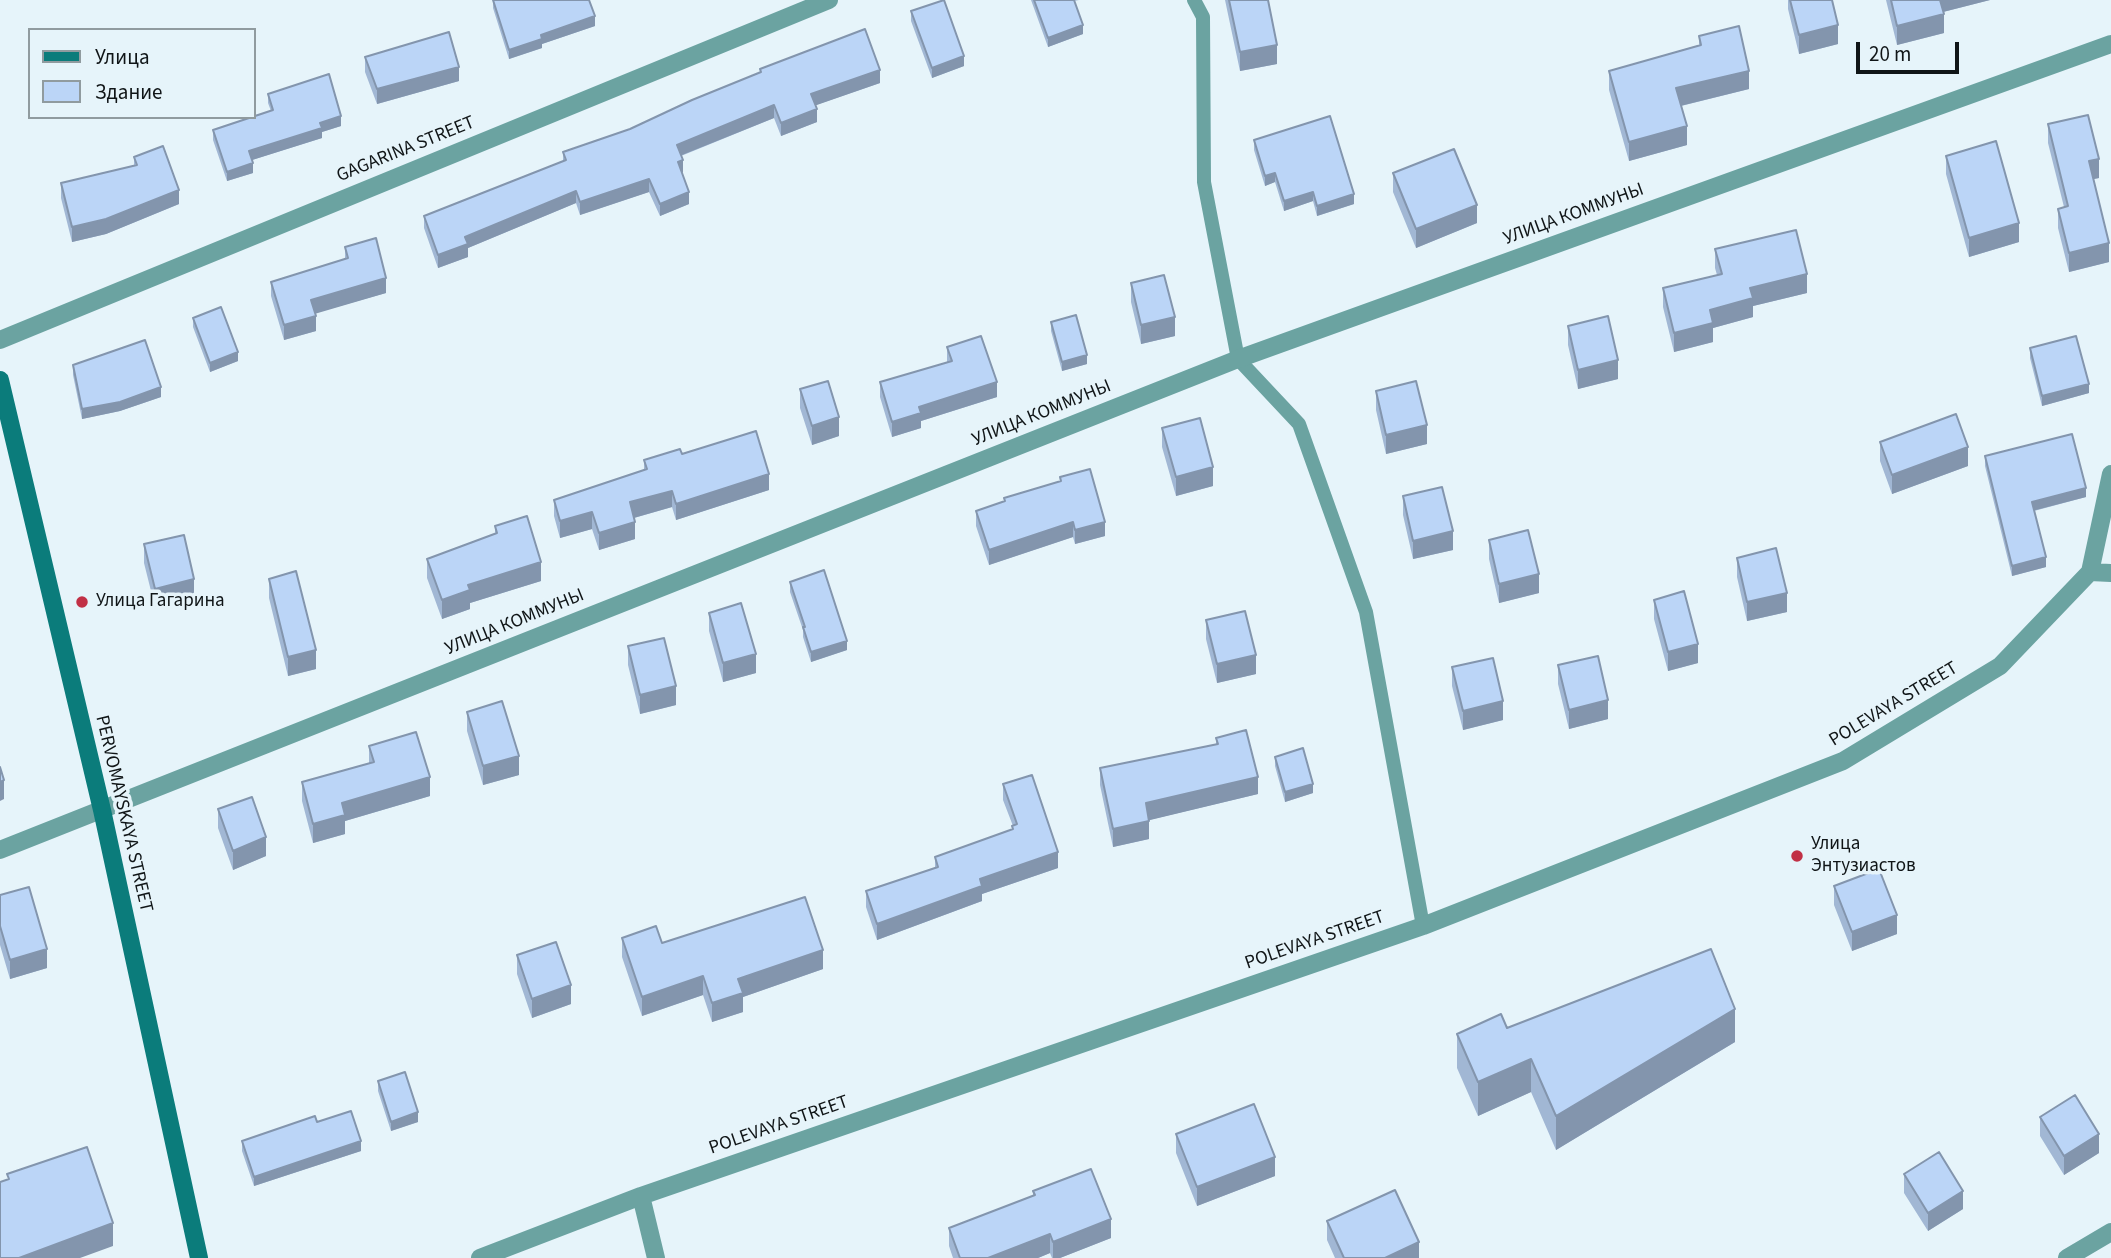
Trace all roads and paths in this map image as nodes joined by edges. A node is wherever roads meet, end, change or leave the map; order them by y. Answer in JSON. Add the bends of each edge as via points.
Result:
{"nodes":[{"id":1,"x":829,"y":0,"type":"edge"},
{"id":2,"x":1194,"y":0,"type":"edge"},
{"id":3,"x":2111,"y":44,"type":"edge"},
{"id":4,"x":0,"y":340,"type":"edge"},
{"id":5,"x":1238,"y":359,"type":"junction"},
{"id":6,"x":0,"y":380,"type":"edge"},
{"id":7,"x":2111,"y":474,"type":"edge"},
{"id":8,"x":2090,"y":572,"type":"junction"},
{"id":9,"x":2111,"y":573,"type":"edge"},
{"id":10,"x":102,"y":810,"type":"junction"},
{"id":11,"x":0,"y":850,"type":"edge"},
{"id":12,"x":1423,"y":926,"type":"junction"},
{"id":13,"x":641,"y":1196,"type":"junction"},
{"id":14,"x":2111,"y":1233,"type":"edge"},
{"id":15,"x":199,"y":1258,"type":"edge"},
{"id":16,"x":480,"y":1258,"type":"edge"},
{"id":17,"x":656,"y":1258,"type":"edge"},
{"id":18,"x":2067,"y":1258,"type":"edge"}],
"edges":[{"from":1,"to":4,"type":"street","name":"GAGARINA STREET"},
{"from":2,"to":5,"type":"lane","via":[[1203,17],[1204,182]]},
{"from":3,"to":5,"type":"street","name":"УЛИЦА КОММУНЫ"},
{"from":5,"to":10,"type":"street","name":"УЛИЦА КОММУНЫ"},
{"from":5,"to":12,"type":"lane","via":[[1299,424],[1366,611]]},
{"from":6,"to":10,"type":"main road","name":"PERVOMAYSKAYA STREET"},
{"from":7,"to":8,"type":"street"},
{"from":8,"to":9,"type":"street"},
{"from":8,"to":12,"type":"street","name":"POLEVAYA STREET","via":[[2000,666],[1843,761]]},
{"from":10,"to":11,"type":"street","name":"УЛИЦА КОММУНЫ"},
{"from":10,"to":15,"type":"main road","name":"PERVOMAYSKAYA STREET"},
{"from":12,"to":13,"type":"street","name":"POLEVAYA STREET"},
{"from":13,"to":16,"type":"street","name":"POLEVAYA STREET"},
{"from":13,"to":17,"type":"street"},
{"from":14,"to":18,"type":"street"}]}
